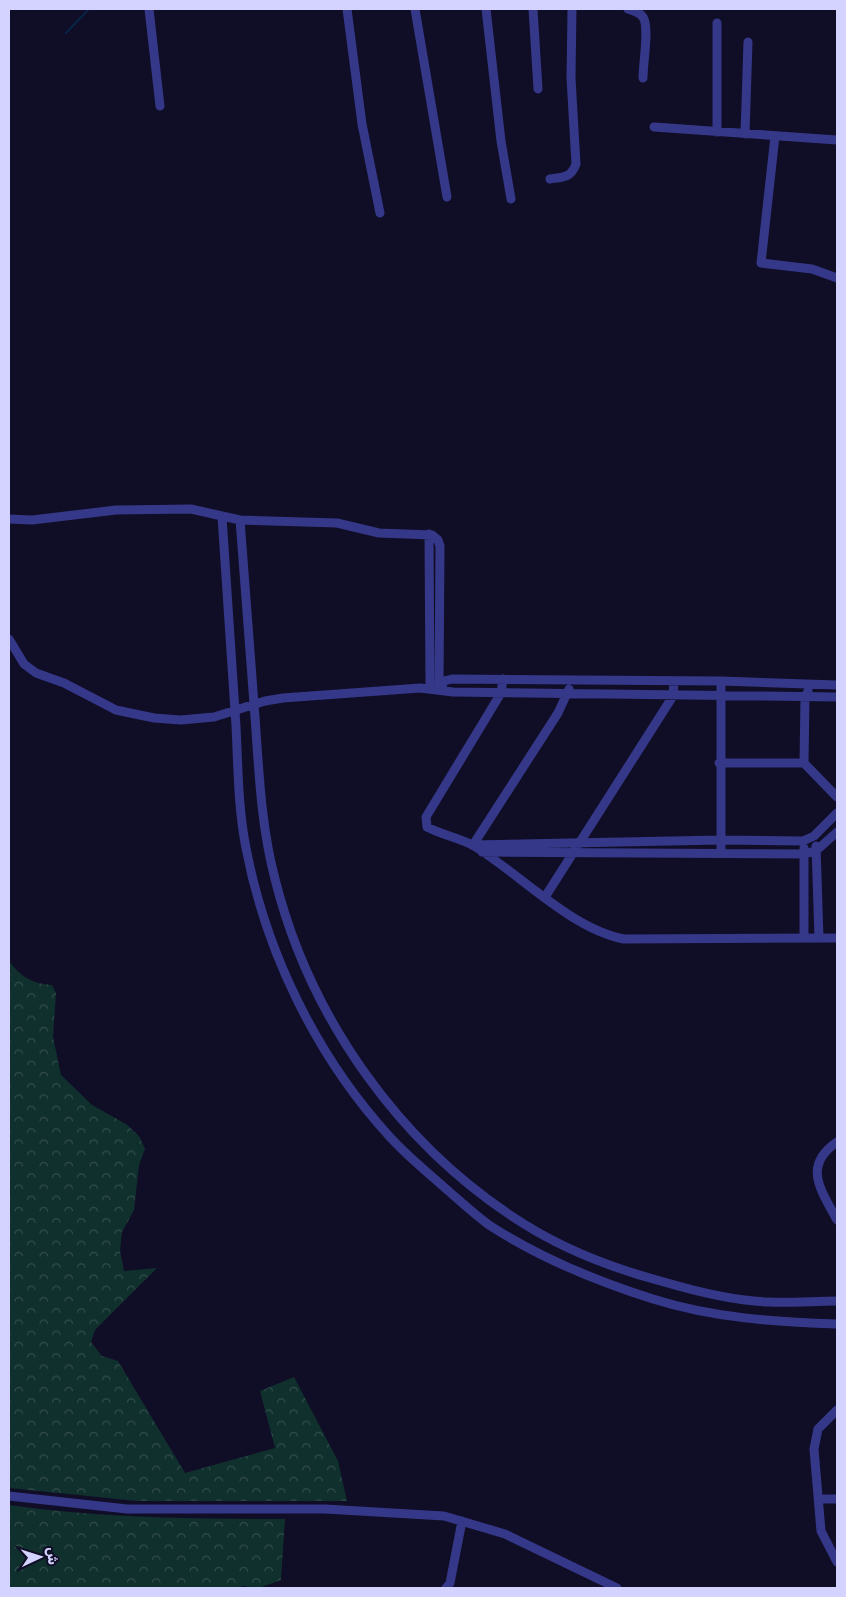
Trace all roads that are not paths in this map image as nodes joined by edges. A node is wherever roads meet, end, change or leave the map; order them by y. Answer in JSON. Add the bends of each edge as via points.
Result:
{"nodes":[{"id":1,"x":149,"y":9,"type":"edge"},
{"id":2,"x":347,"y":9,"type":"edge"},
{"id":3,"x":416,"y":9,"type":"edge"},
{"id":4,"x":486,"y":9,"type":"edge"},
{"id":5,"x":533,"y":9,"type":"edge"},
{"id":6,"x":572,"y":9,"type":"edge"},
{"id":7,"x":628,"y":9,"type":"edge"},
{"id":8,"x":717,"y":23,"type":"dead end"},
{"id":9,"x":748,"y":42,"type":"dead end"},
{"id":10,"x":643,"y":78,"type":"dead end"},
{"id":11,"x":538,"y":89,"type":"dead end"},
{"id":12,"x":160,"y":106,"type":"dead end"},
{"id":13,"x":654,"y":127,"type":"dead end"},
{"id":14,"x":717,"y":132,"type":"junction"},
{"id":15,"x":745,"y":134,"type":"junction"},
{"id":16,"x":775,"y":136,"type":"junction"},
{"id":17,"x":837,"y":140,"type":"edge"},
{"id":18,"x":550,"y":179,"type":"dead end"},
{"id":19,"x":447,"y":197,"type":"dead end"},
{"id":20,"x":511,"y":199,"type":"dead end"},
{"id":21,"x":380,"y":213,"type":"dead end"},
{"id":22,"x":837,"y":278,"type":"edge"},
{"id":23,"x":222,"y":517,"type":"junction"},
{"id":24,"x":9,"y":519,"type":"edge"},
{"id":25,"x":240,"y":520,"type":"junction"},
{"id":26,"x":429,"y":534,"type":"junction"},
{"id":27,"x":430,"y":619,"type":"junction"},
{"id":28,"x":439,"y":620,"type":"junction"},
{"id":29,"x":9,"y":639,"type":"edge"},
{"id":30,"x":503,"y":679,"type":"junction"},
{"id":31,"x":570,"y":680,"type":"junction"},
{"id":32,"x":674,"y":681,"type":"junction"},
{"id":33,"x":721,"y":681,"type":"junction"},
{"id":34,"x":812,"y":685,"type":"junction"},
{"id":35,"x":837,"y":685,"type":"edge"},
{"id":36,"x":437,"y":689,"type":"junction"},
{"id":37,"x":501,"y":693,"type":"junction"},
{"id":38,"x":569,"y":694,"type":"junction"},
{"id":39,"x":673,"y":696,"type":"junction"},
{"id":40,"x":720,"y":696,"type":"junction"},
{"id":41,"x":805,"y":697,"type":"junction"},
{"id":42,"x":837,"y":697,"type":"edge"},
{"id":43,"x":254,"y":704,"type":"junction"},
{"id":44,"x":235,"y":711,"type":"junction"},
{"id":45,"x":719,"y":763,"type":"junction"},
{"id":46,"x":804,"y":763,"type":"junction"},
{"id":47,"x":837,"y":797,"type":"edge"},
{"id":48,"x":837,"y":813,"type":"edge"},
{"id":49,"x":837,"y":832,"type":"edge"},
{"id":50,"x":814,"y":836,"type":"junction"},
{"id":51,"x":721,"y":840,"type":"junction"},
{"id":52,"x":803,"y":841,"type":"junction"},
{"id":53,"x":580,"y":843,"type":"junction"},
{"id":54,"x":478,"y":847,"type":"junction"},
{"id":55,"x":817,"y":850,"type":"junction"},
{"id":56,"x":574,"y":852,"type":"junction"},
{"id":57,"x":721,"y":853,"type":"junction"},
{"id":58,"x":805,"y":854,"type":"junction"},
{"id":59,"x":545,"y":897,"type":"junction"},
{"id":60,"x":804,"y":938,"type":"junction"},
{"id":61,"x":819,"y":938,"type":"junction"},
{"id":62,"x":837,"y":938,"type":"edge"},
{"id":63,"x":837,"y":1142,"type":"edge"},
{"id":64,"x":837,"y":1220,"type":"edge"},
{"id":65,"x":837,"y":1301,"type":"edge"},
{"id":66,"x":837,"y":1324,"type":"edge"},
{"id":67,"x":837,"y":1410,"type":"edge"},
{"id":68,"x":9,"y":1496,"type":"edge"},
{"id":69,"x":818,"y":1499,"type":"junction"},
{"id":70,"x":837,"y":1499,"type":"edge"},
{"id":71,"x":462,"y":1521,"type":"junction"},
{"id":72,"x":837,"y":1562,"type":"edge"},
{"id":73,"x":446,"y":1588,"type":"edge"},
{"id":74,"x":617,"y":1588,"type":"edge"}],
"edges":[{"from":1,"to":12,"type":"street"},
{"from":2,"to":21,"type":"street","via":[[362,124]]},
{"from":3,"to":19,"type":"street"},
{"from":4,"to":20,"type":"street"},
{"from":5,"to":11,"type":"street"},
{"from":6,"to":18,"type":"street","via":[[571,78],[576,164],[568,176]]},
{"from":7,"to":10,"type":"street","via":[[638,12],[645,26]]},
{"from":8,"to":14,"type":"street"},
{"from":9,"to":15,"type":"street"},
{"from":13,"to":14,"type":"street"},
{"from":14,"to":15,"type":"street"},
{"from":15,"to":16,"type":"street"},
{"from":16,"to":17,"type":"street"},
{"from":16,"to":22,"type":"street","via":[[761,263],[812,268]]},
{"from":23,"to":24,"type":"street","via":[[196,510],[168,508],[91,512],[32,520]]},
{"from":23,"to":25,"type":"street"},
{"from":23,"to":44,"type":"street"},
{"from":25,"to":26,"type":"street","via":[[337,523],[379,533]]},
{"from":25,"to":43,"type":"street"},
{"from":26,"to":27,"type":"street"},
{"from":26,"to":28,"type":"street","via":[[439,543]]},
{"from":27,"to":28,"type":"street"},
{"from":27,"to":36,"type":"street"},
{"from":28,"to":36,"type":"street"},
{"from":29,"to":44,"type":"street","via":[[31,670],[71,686],[116,710],[180,720],[214,717]]},
{"from":30,"to":31,"type":"street"},
{"from":30,"to":36,"type":"street","via":[[449,679]]},
{"from":30,"to":37,"type":"street"},
{"from":31,"to":32,"type":"street"},
{"from":31,"to":38,"type":"street"},
{"from":32,"to":33,"type":"street"},
{"from":32,"to":39,"type":"street"},
{"from":33,"to":34,"type":"street"},
{"from":33,"to":40,"type":"street"},
{"from":34,"to":35,"type":"street"},
{"from":34,"to":41,"type":"street"},
{"from":36,"to":37,"type":"street"},
{"from":36,"to":43,"type":"street","via":[[274,699]]},
{"from":37,"to":38,"type":"street"},
{"from":37,"to":54,"type":"street","via":[[426,817],[427,827]]},
{"from":38,"to":39,"type":"street"},
{"from":38,"to":54,"type":"street"},
{"from":39,"to":40,"type":"street"},
{"from":39,"to":53,"type":"street"},
{"from":40,"to":41,"type":"street"},
{"from":40,"to":45,"type":"street"},
{"from":41,"to":42,"type":"street"},
{"from":41,"to":46,"type":"street"},
{"from":43,"to":44,"type":"street"},
{"from":43,"to":65,"type":"street","via":[[262,820],[288,926],[310,978],[359,1065],[436,1156],[524,1224],[570,1249],[622,1271],[721,1296],[768,1302]]},
{"from":44,"to":66,"type":"street","via":[[246,846],[272,939],[296,997],[323,1047],[389,1136],[487,1223],[530,1249],[587,1276],[655,1300],[709,1312],[785,1322]]},
{"from":45,"to":46,"type":"street"},
{"from":45,"to":51,"type":"street"},
{"from":46,"to":47,"type":"street"},
{"from":48,"to":50,"type":"street"},
{"from":49,"to":55,"type":"street"},
{"from":50,"to":52,"type":"street"},
{"from":50,"to":55,"type":"street"},
{"from":51,"to":52,"type":"street"},
{"from":51,"to":53,"type":"street"},
{"from":51,"to":57,"type":"street"},
{"from":52,"to":58,"type":"street"},
{"from":53,"to":54,"type":"street"},
{"from":53,"to":56,"type":"street"},
{"from":54,"to":56,"type":"street"},
{"from":54,"to":59,"type":"street"},
{"from":55,"to":58,"type":"street"},
{"from":55,"to":61,"type":"street"},
{"from":56,"to":57,"type":"street"},
{"from":56,"to":59,"type":"street"},
{"from":57,"to":58,"type":"street"},
{"from":58,"to":60,"type":"street"},
{"from":59,"to":60,"type":"street","via":[[594,930],[624,939]]},
{"from":60,"to":61,"type":"street"},
{"from":61,"to":62,"type":"street"},
{"from":63,"to":64,"type":"street","via":[[824,1151],[816,1166],[821,1189]]},
{"from":67,"to":69,"type":"street","via":[[818,1429],[814,1449]]},
{"from":68,"to":71,"type":"street","via":[[127,1509],[324,1509],[444,1516]]},
{"from":69,"to":70,"type":"street"},
{"from":69,"to":72,"type":"street","via":[[821,1531]]},
{"from":71,"to":73,"type":"street","via":[[450,1583]]},
{"from":71,"to":74,"type":"street","via":[[505,1534]]}]}
